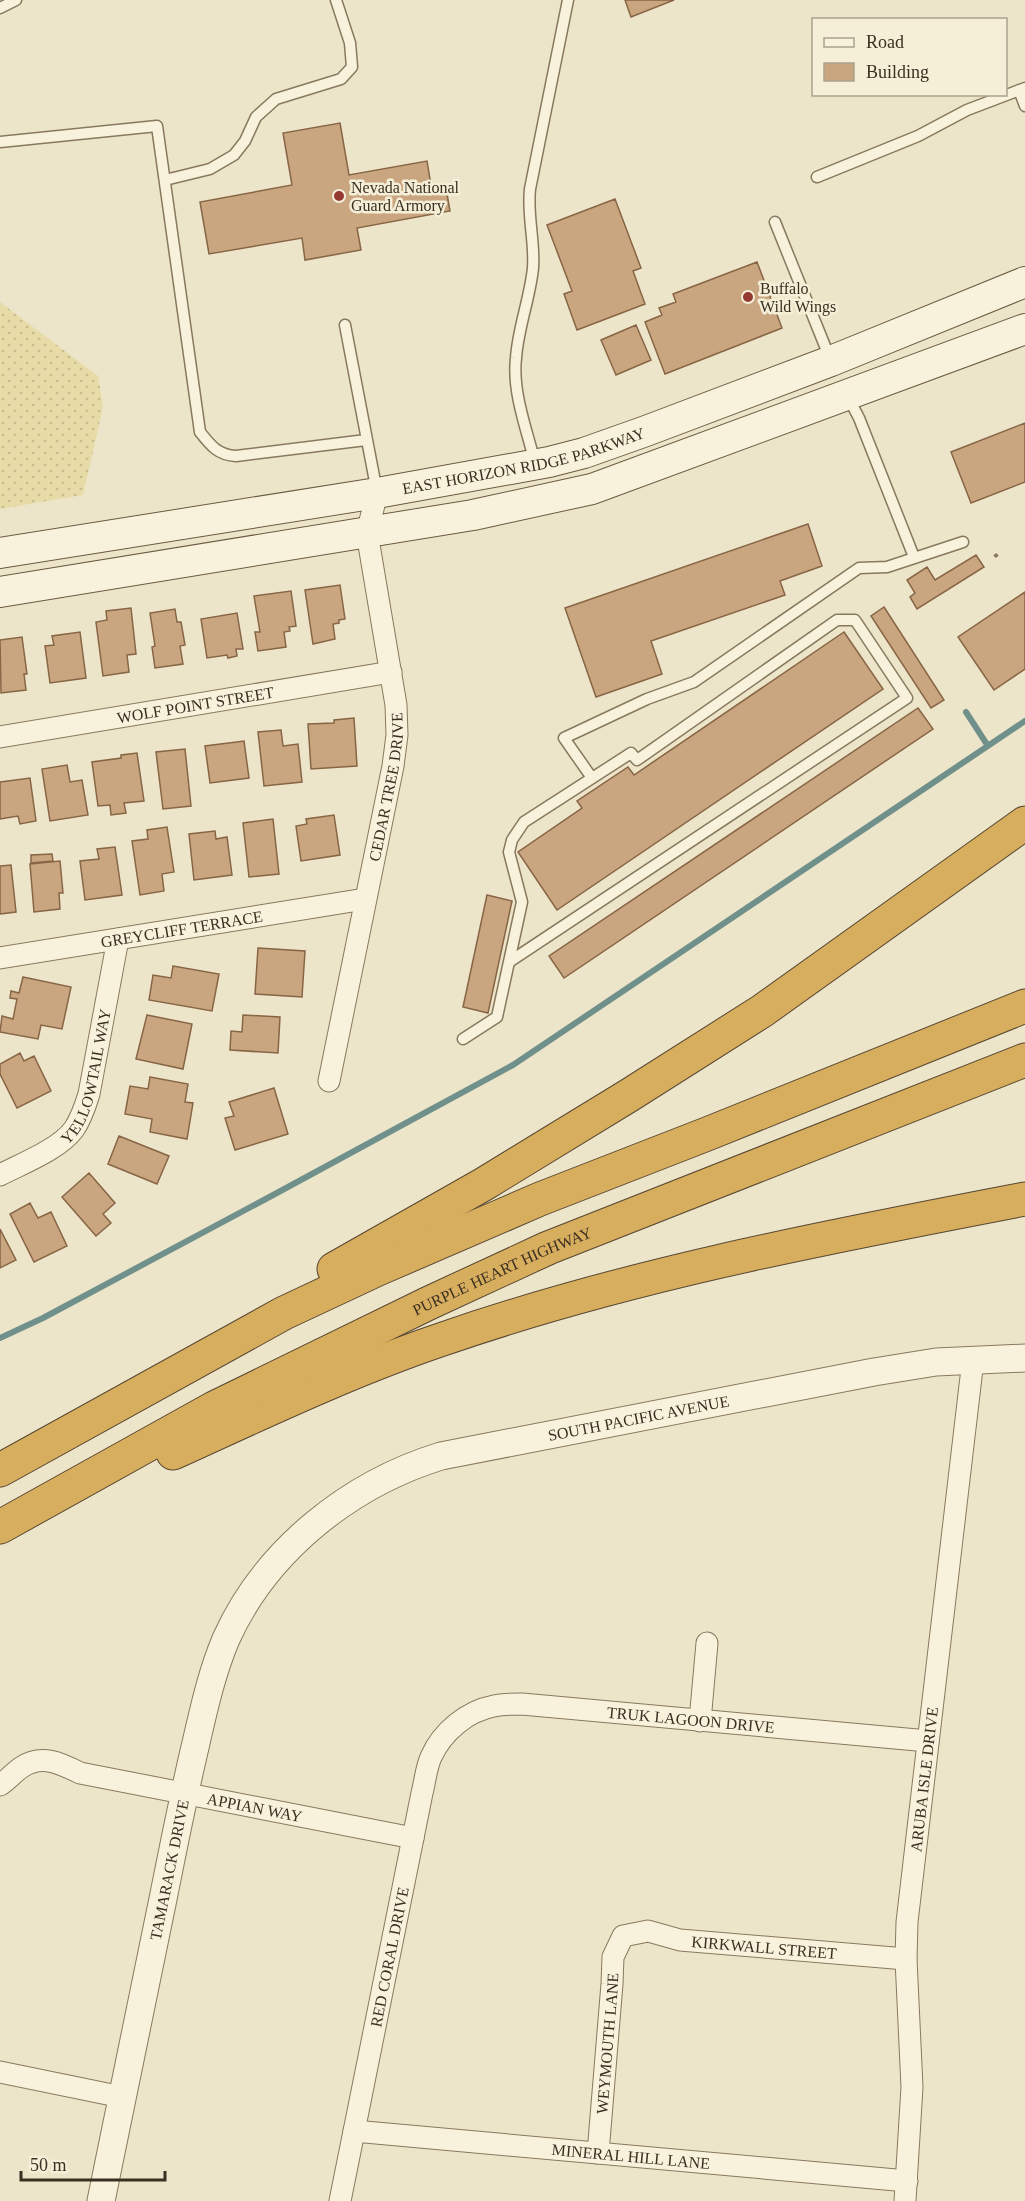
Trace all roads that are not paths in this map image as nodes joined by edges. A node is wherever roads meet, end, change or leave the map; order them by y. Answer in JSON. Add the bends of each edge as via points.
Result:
{"nodes":[{"id":1,"x":16,"y":0,"type":"edge"},
{"id":2,"x":336,"y":0,"type":"edge"},
{"id":3,"x":568,"y":0,"type":"edge"},
{"id":4,"x":0,"y":8,"type":"edge"},
{"id":5,"x":1022,"y":89,"type":"edge"},
{"id":6,"x":1007,"y":95,"type":"edge"},
{"id":7,"x":1004,"y":96,"type":"edge"},
{"id":8,"x":1025,"y":106,"type":"edge"},
{"id":9,"x":0,"y":142,"type":"edge"},
{"id":10,"x":817,"y":177,"type":"dead end"},
{"id":11,"x":165,"y":180,"type":"junction"},
{"id":12,"x":775,"y":222,"type":"dead end"},
{"id":13,"x":1025,"y":282,"type":"edge"},
{"id":14,"x":345,"y":325,"type":"dead end"},
{"id":15,"x":1025,"y":329,"type":"edge"},
{"id":16,"x":831,"y":361,"type":"junction"},
{"id":17,"x":846,"y":394,"type":"junction"},
{"id":18,"x":366,"y":440,"type":"junction"},
{"id":19,"x":535,"y":465,"type":"junction"},
{"id":20,"x":377,"y":493,"type":"junction"},
{"id":21,"x":367,"y":533,"type":"junction"},
{"id":22,"x":963,"y":542,"type":"dead end"},
{"id":23,"x":0,"y":554,"type":"edge"},
{"id":24,"x":914,"y":557,"type":"junction"},
{"id":25,"x":0,"y":592,"type":"edge"},
{"id":26,"x":391,"y":672,"type":"junction"},
{"id":27,"x":0,"y":737,"type":"edge"},
{"id":28,"x":592,"y":778,"type":"junction"},
{"id":29,"x":1025,"y":823,"type":"edge"},
{"id":30,"x":365,"y":899,"type":"junction"},
{"id":31,"x":118,"y":939,"type":"junction"},
{"id":32,"x":0,"y":958,"type":"edge"},
{"id":33,"x":509,"y":962,"type":"junction"},
{"id":34,"x":1025,"y":1005,"type":"edge"},
{"id":35,"x":463,"y":1039,"type":"dead end"},
{"id":36,"x":1025,"y":1060,"type":"edge"},
{"id":37,"x":329,"y":1081,"type":"dead end"},
{"id":38,"x":0,"y":1175,"type":"edge"},
{"id":39,"x":1025,"y":1198,"type":"edge"},
{"id":40,"x":284,"y":1313,"type":"junction"},
{"id":41,"x":1025,"y":1358,"type":"edge"},
{"id":42,"x":973,"y":1360,"type":"junction"},
{"id":43,"x":0,"y":1470,"type":"edge"},
{"id":44,"x":0,"y":1527,"type":"edge"},
{"id":45,"x":0,"y":1532,"type":"edge"},
{"id":46,"x":281,"y":1556,"type":"joint"},
{"id":47,"x":707,"y":1643,"type":"dead end"},
{"id":48,"x":700,"y":1720,"type":"junction"},
{"id":49,"x":458,"y":1722,"type":"joint"},
{"id":50,"x":928,"y":1741,"type":"junction"},
{"id":51,"x":0,"y":1785,"type":"edge"},
{"id":52,"x":184,"y":1792,"type":"junction"},
{"id":53,"x":413,"y":1838,"type":"junction"},
{"id":54,"x":623,"y":1936,"type":"joint"},
{"id":55,"x":906,"y":1959,"type":"junction"},
{"id":56,"x":0,"y":2072,"type":"edge"},
{"id":57,"x":122,"y":2097,"type":"junction"},
{"id":58,"x":354,"y":2130,"type":"junction"},
{"id":59,"x":598,"y":2153,"type":"junction"},
{"id":60,"x":906,"y":2191,"type":"edge"},
{"id":61,"x":101,"y":2201,"type":"edge"},
{"id":62,"x":340,"y":2201,"type":"edge"}],
"edges":[{"from":1,"to":4,"type":"lane"},
{"from":2,"to":11,"type":"lane","via":[[350,43],[352,67],[341,79],[276,99],[256,117],[234,155],[210,169]]},
{"from":3,"to":19,"type":"lane","via":[[530,189],[533,268],[515,360]]},
{"from":5,"to":6,"type":"lane"},
{"from":5,"to":8,"type":"lane"},
{"from":7,"to":10,"type":"lane"},
{"from":9,"to":11,"type":"lane","via":[[157,126]]},
{"from":11,"to":18,"type":"lane","via":[[200,432],[212,448],[236,456]]},
{"from":12,"to":16,"type":"lane"},
{"from":13,"to":16,"type":"main road","name":"EAST HORIZON RIDGE PARKWAY"},
{"from":14,"to":18,"type":"lane"},
{"from":15,"to":17,"type":"main road"},
{"from":16,"to":17,"type":"main road"},
{"from":16,"to":19,"type":"main road","name":"EAST HORIZON RIDGE PARKWAY","via":[[584,453]]},
{"from":17,"to":21,"type":"main road","via":[[592,489],[521,506]]},
{"from":17,"to":24,"type":"lane"},
{"from":18,"to":20,"type":"lane"},
{"from":19,"to":20,"type":"main road","name":"EAST HORIZON RIDGE PARKWAY"},
{"from":20,"to":21,"type":"street","name":"CEDAR TREE DRIVE"},
{"from":20,"to":23,"type":"main road","name":"EAST HORIZON RIDGE PARKWAY"},
{"from":21,"to":25,"type":"main road"},
{"from":21,"to":26,"type":"street","name":"CEDAR TREE DRIVE"},
{"from":22,"to":24,"type":"lane"},
{"from":24,"to":28,"type":"lane","via":[[886,567],[859,568],[694,682],[564,738]]},
{"from":26,"to":27,"type":"street","name":"WOLF POINT STREET"},
{"from":26,"to":30,"type":"street","name":"CEDAR TREE DRIVE","via":[[397,735]]},
{"from":28,"to":33,"type":"lane","via":[[524,822],[512,840],[509,852],[522,902]]},
{"from":28,"to":33,"type":"lane","via":[[631,753],[637,760],[837,620],[855,620],[907,698]]},
{"from":29,"to":40,"type":"highway","via":[[762,1011],[484,1184],[335,1268]]},
{"from":30,"to":31,"type":"street","name":"GREYCLIFF TERRACE"},
{"from":30,"to":37,"type":"street","name":"CEDAR TREE DRIVE"},
{"from":31,"to":32,"type":"street","name":"GREYCLIFF TERRACE"},
{"from":31,"to":38,"type":"street","name":"YELLOWTAIL WAY","via":[[82,1115],[72,1132],[53,1147]]},
{"from":33,"to":35,"type":"lane","via":[[497,1017]]},
{"from":34,"to":40,"type":"highway","via":[[540,1199]]},
{"from":36,"to":44,"type":"highway","name":"PURPLE HEART HIGHWAY","via":[[526,1258],[214,1408]]},
{"from":39,"to":45,"type":"highway","via":[[629,1282],[439,1340],[279,1405]]},
{"from":40,"to":43,"type":"highway"},
{"from":41,"to":42,"type":"street","name":"SOUTH PACIFIC AVENUE"},
{"from":42,"to":46,"type":"street","name":"SOUTH PACIFIC AVENUE","via":[[874,1371],[441,1456],[393,1474],[343,1502]]},
{"from":42,"to":50,"type":"street","name":"ARUBA ISLE DRIVE"},
{"from":46,"to":52,"type":"street","name":"TAMARACK DRIVE","via":[[227,1637],[214,1669]]},
{"from":47,"to":48,"type":"street"},
{"from":48,"to":49,"type":"street","name":"TRUK LAGOON DRIVE","via":[[522,1704],[494,1706]]},
{"from":48,"to":50,"type":"street","name":"TRUK LAGOON DRIVE"},
{"from":49,"to":53,"type":"street","name":"RED CORAL DRIVE","via":[[431,1757]]},
{"from":50,"to":55,"type":"street","name":"ARUBA ISLE DRIVE"},
{"from":51,"to":52,"type":"street","name":"APPIAN WAY","via":[[22,1767],[41,1759],[80,1773]]},
{"from":52,"to":53,"type":"street","name":"APPIAN WAY"},
{"from":52,"to":57,"type":"street","name":"TAMARACK DRIVE"},
{"from":53,"to":58,"type":"street","name":"RED CORAL DRIVE"},
{"from":54,"to":55,"type":"street","name":"KIRKWALL STREET","via":[[648,1931],[680,1940]]},
{"from":54,"to":59,"type":"street","name":"WEYMOUTH LANE","via":[[613,1958]]},
{"from":55,"to":60,"type":"street","name":"ARUBA ISLE DRIVE","via":[[912,2087]]},
{"from":56,"to":57,"type":"street"},
{"from":57,"to":61,"type":"street","name":"TAMARACK DRIVE"},
{"from":58,"to":59,"type":"street","name":"MINERAL HILL LANE"},
{"from":58,"to":62,"type":"street","name":"RED CORAL DRIVE"},
{"from":59,"to":60,"type":"street","name":"MINERAL HILL LANE"}]}
